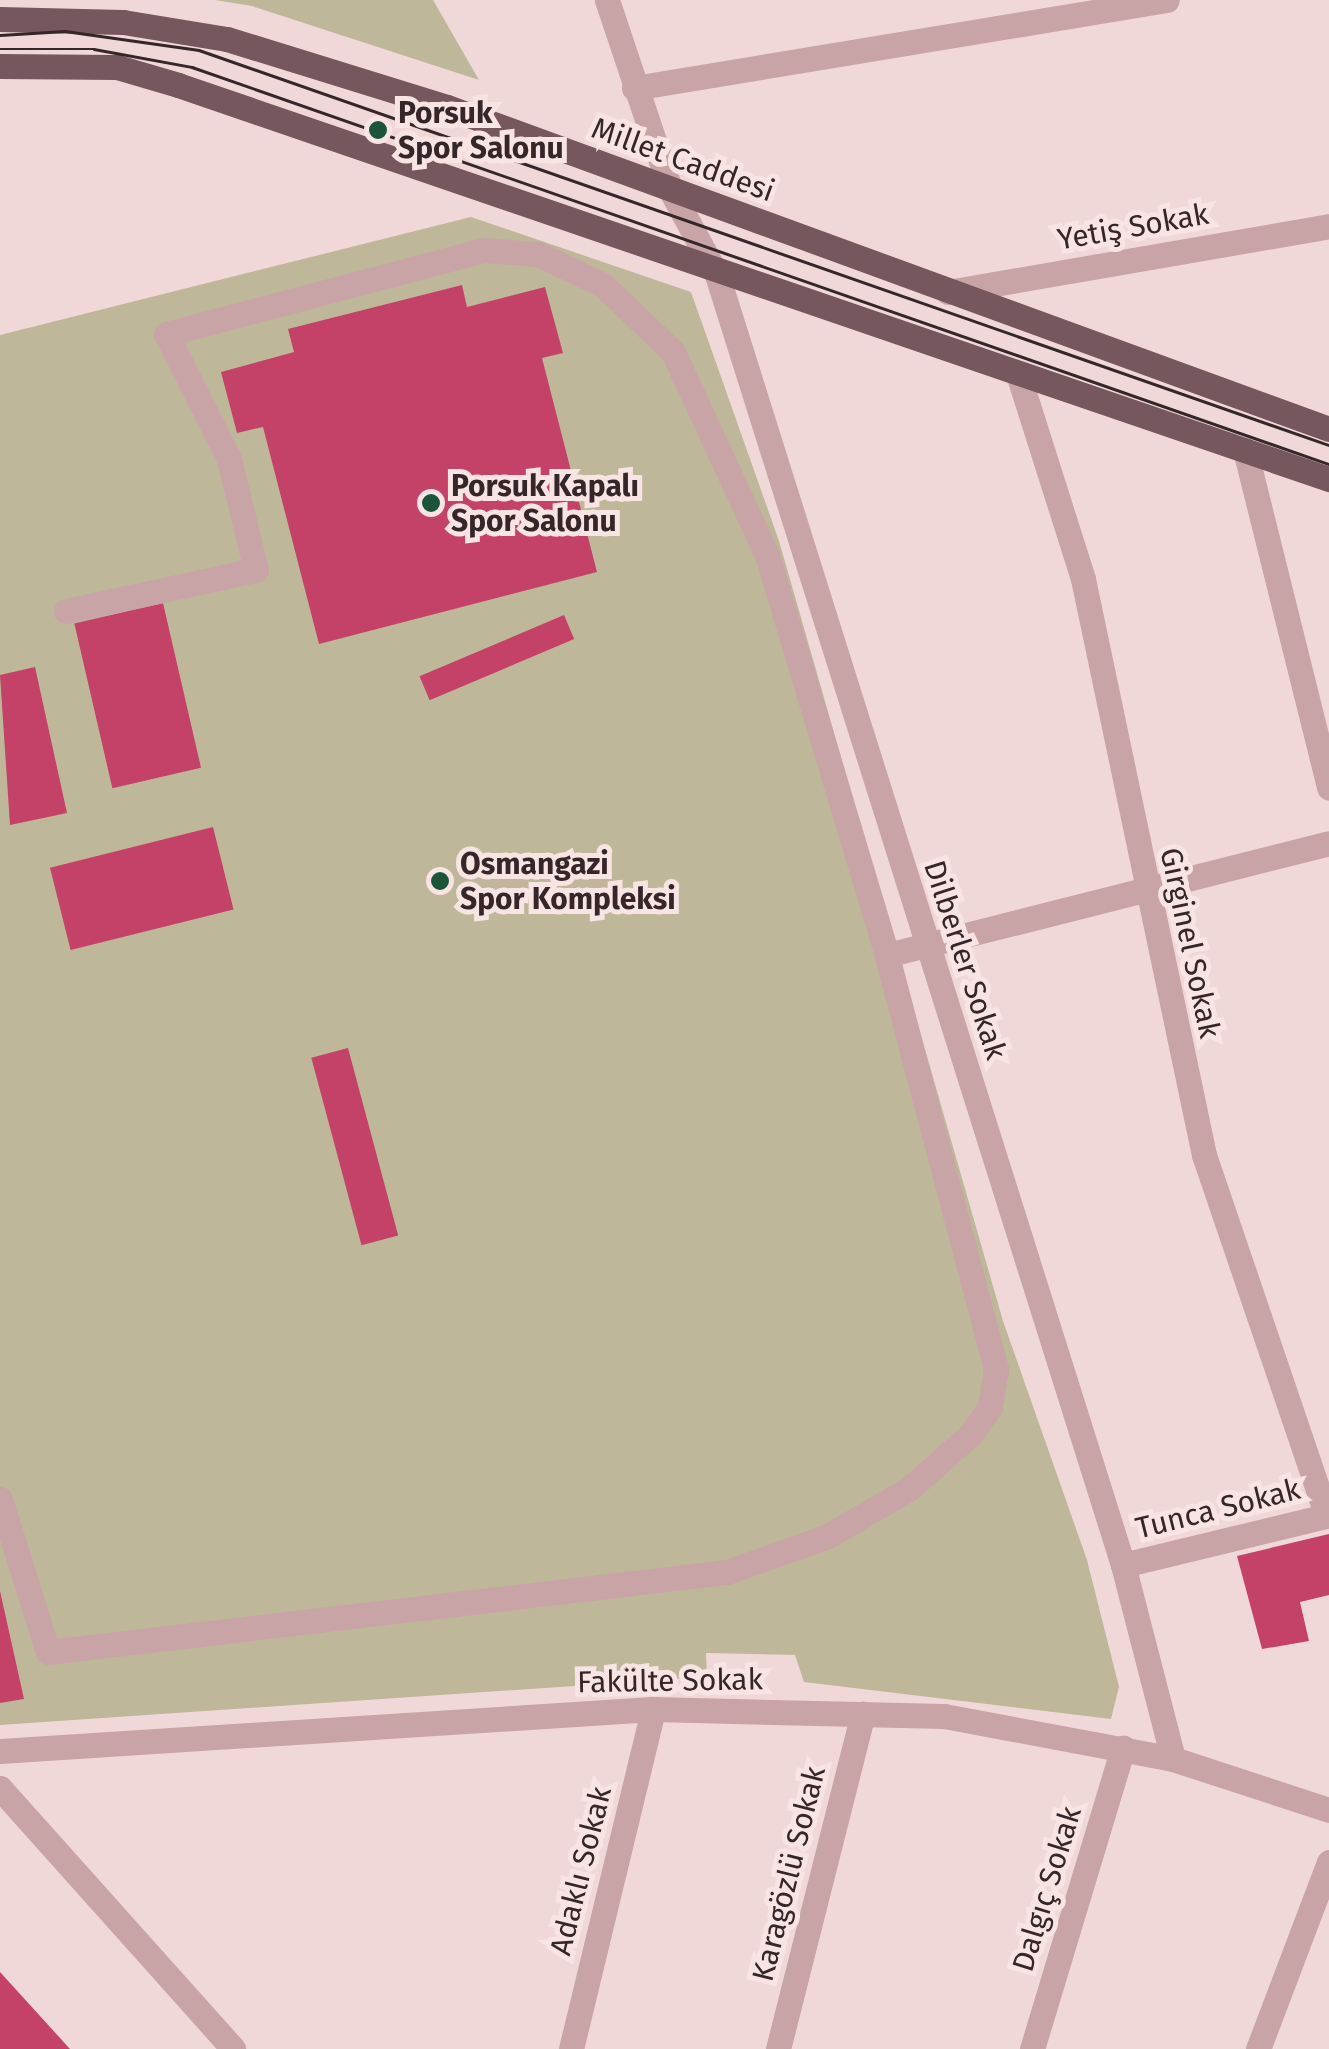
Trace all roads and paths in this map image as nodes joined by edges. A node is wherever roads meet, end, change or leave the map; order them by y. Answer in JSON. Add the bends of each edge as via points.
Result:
{"nodes":[{"id":1,"x":606,"y":0,"type":"edge"},
{"id":2,"x":1166,"y":0,"type":"edge"},
{"id":3,"x":0,"y":20,"type":"edge"},
{"id":4,"x":0,"y":66,"type":"edge"},
{"id":5,"x":634,"y":88,"type":"junction"},
{"id":6,"x":671,"y":190,"type":"junction"},
{"id":7,"x":1329,"y":226,"type":"edge"},
{"id":8,"x":717,"y":276,"type":"junction"},
{"id":9,"x":948,"y":292,"type":"junction"},
{"id":10,"x":1020,"y":377,"type":"junction"},
{"id":11,"x":1329,"y":429,"type":"edge"},
{"id":12,"x":1245,"y":450,"type":"junction"},
{"id":13,"x":1329,"y":479,"type":"edge"},
{"id":14,"x":66,"y":611,"type":"dead end"},
{"id":15,"x":1329,"y":788,"type":"edge"},
{"id":16,"x":1329,"y":843,"type":"edge"},
{"id":17,"x":1144,"y":895,"type":"junction"},
{"id":18,"x":926,"y":943,"type":"junction"},
{"id":19,"x":887,"y":955,"type":"junction"},
{"id":20,"x":0,"y":1499,"type":"edge"},
{"id":21,"x":1328,"y":1516,"type":"edge"},
{"id":22,"x":1123,"y":1565,"type":"junction"},
{"id":23,"x":654,"y":1709,"type":"junction"},
{"id":24,"x":862,"y":1714,"type":"junction"},
{"id":25,"x":1123,"y":1748,"type":"junction"},
{"id":26,"x":0,"y":1751,"type":"edge"},
{"id":27,"x":1173,"y":1759,"type":"junction"},
{"id":28,"x":0,"y":1788,"type":"edge"},
{"id":29,"x":1329,"y":1810,"type":"edge"},
{"id":30,"x":1329,"y":1862,"type":"edge"},
{"id":31,"x":232,"y":2049,"type":"edge"},
{"id":32,"x":571,"y":2049,"type":"edge"},
{"id":33,"x":778,"y":2049,"type":"edge"},
{"id":34,"x":1032,"y":2049,"type":"edge"},
{"id":35,"x":1258,"y":2049,"type":"edge"}],
"edges":[{"from":1,"to":5,"type":"street","name":"Dilberler Sokak"},
{"from":2,"to":5,"type":"street"},
{"from":3,"to":6,"type":"main road","name":"Millet Caddesi","via":[[123,22],[227,39]]},
{"from":4,"to":8,"type":"main road","via":[[69,63],[162,80]]},
{"from":5,"to":6,"type":"street","name":"Dilberler Sokak"},
{"from":6,"to":8,"type":"street","name":"Dilberler Sokak"},
{"from":6,"to":9,"type":"main road","name":"Millet Caddesi"},
{"from":7,"to":9,"type":"street","name":"Yetiş Sokak"},
{"from":8,"to":10,"type":"main road"},
{"from":8,"to":18,"type":"street","name":"Dilberler Sokak"},
{"from":9,"to":11,"type":"main road","name":"Millet Caddesi"},
{"from":10,"to":12,"type":"main road"},
{"from":10,"to":17,"type":"street","name":"Girginel Sokak","via":[[1084,579]]},
{"from":12,"to":13,"type":"main road"},
{"from":12,"to":15,"type":"street"},
{"from":14,"to":19,"type":"street","via":[[256,570],[228,459],[166,334],[484,250],[538,254],[603,284],[673,352],[767,555]]},
{"from":16,"to":17,"type":"street"},
{"from":17,"to":18,"type":"street"},
{"from":17,"to":21,"type":"street","name":"Girginel Sokak","via":[[1204,1154]]},
{"from":18,"to":19,"type":"street"},
{"from":18,"to":22,"type":"street","name":"Dilberler Sokak"},
{"from":19,"to":20,"type":"street","via":[[996,1369],[990,1407],[910,1488],[828,1536],[727,1572],[48,1652]]},
{"from":21,"to":22,"type":"street","name":"Tunca Sokak"},
{"from":22,"to":27,"type":"street","name":"Dilberler Sokak"},
{"from":23,"to":24,"type":"street","name":"Fakülte Sokak"},
{"from":23,"to":26,"type":"street","name":"Fakülte Sokak"},
{"from":23,"to":32,"type":"street","name":"Adaklı Sokak"},
{"from":24,"to":25,"type":"street","name":"Fakülte Sokak","via":[[944,1716]]},
{"from":24,"to":33,"type":"street","name":"Karagözlü Sokak"},
{"from":25,"to":27,"type":"street","name":"Fakülte Sokak"},
{"from":25,"to":34,"type":"street","name":"Dalgıç Sokak"},
{"from":27,"to":29,"type":"street","name":"Fakülte Sokak"},
{"from":28,"to":31,"type":"street"},
{"from":30,"to":35,"type":"street"}]}
